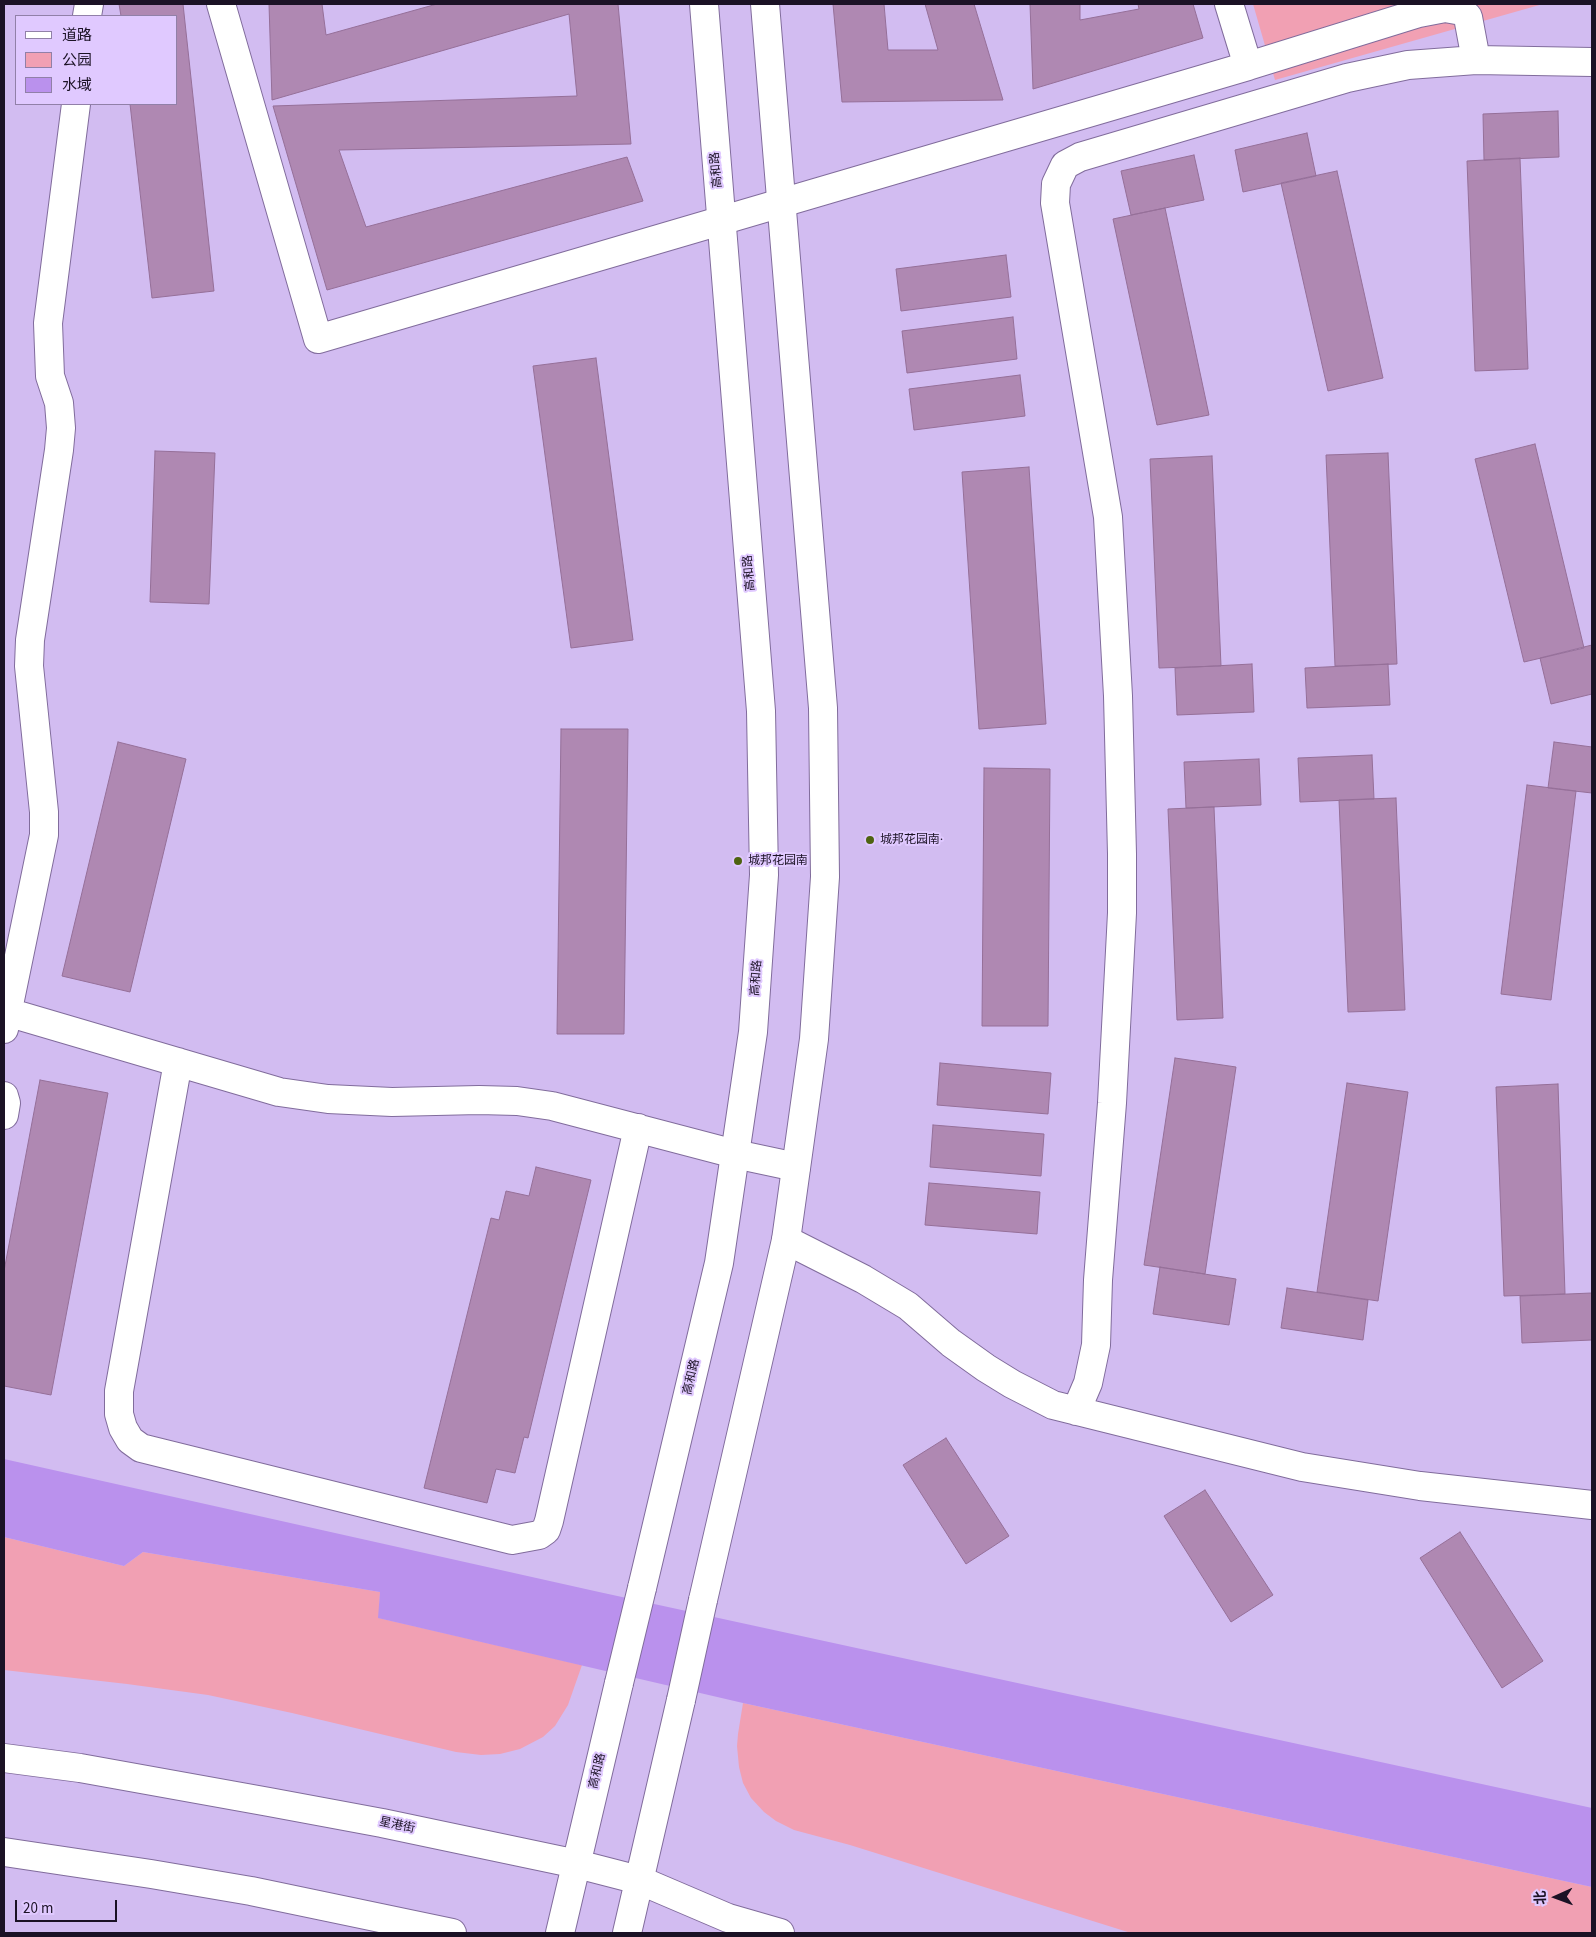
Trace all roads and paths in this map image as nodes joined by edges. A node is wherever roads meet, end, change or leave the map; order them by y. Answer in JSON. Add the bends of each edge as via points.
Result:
{"nodes":[{"id":1,"x":221,"y":4,"type":"edge"},
{"id":2,"x":704,"y":4,"type":"edge"},
{"id":3,"x":765,"y":4,"type":"edge"},
{"id":4,"x":1229,"y":4,"type":"edge"},
{"id":5,"x":1476,"y":60,"type":"junction"},
{"id":6,"x":1592,"y":62,"type":"edge"},
{"id":7,"x":1248,"y":66,"type":"junction"},
{"id":8,"x":76,"y":105,"type":"edge"},
{"id":9,"x":782,"y":203,"type":"junction"},
{"id":10,"x":722,"y":220,"type":"junction"},
{"id":11,"x":5,"y":1021,"type":"edge"},
{"id":12,"x":178,"y":1062,"type":"junction"},
{"id":13,"x":4,"y":1096,"type":"edge"},
{"id":14,"x":4,"y":1115,"type":"edge"},
{"id":15,"x":638,"y":1128,"type":"junction"},
{"id":16,"x":735,"y":1154,"type":"junction"},
{"id":17,"x":796,"y":1167,"type":"junction"},
{"id":18,"x":786,"y":1240,"type":"junction"},
{"id":19,"x":1076,"y":1411,"type":"junction"},
{"id":20,"x":1592,"y":1505,"type":"edge"},
{"id":21,"x":4,"y":1758,"type":"edge"},
{"id":22,"x":4,"y":1852,"type":"edge"},
{"id":23,"x":577,"y":1864,"type":"junction"},
{"id":24,"x":639,"y":1880,"type":"junction"},
{"id":25,"x":452,"y":1933,"type":"edge"},
{"id":26,"x":560,"y":1933,"type":"edge"},
{"id":27,"x":627,"y":1933,"type":"edge"},
{"id":28,"x":780,"y":1933,"type":"edge"}],
"edges":[{"from":1,"to":10,"type":"street","via":[[318,339]]},
{"from":2,"to":10,"type":"street","name":"高和路"},
{"from":3,"to":9,"type":"street"},
{"from":4,"to":7,"type":"street"},
{"from":5,"to":6,"type":"street"},
{"from":5,"to":7,"type":"street","via":[[1468,17],[1462,11],[1445,8],[1419,12]]},
{"from":5,"to":19,"type":"street","via":[[1408,65],[1347,78],[1080,157],[1065,165],[1056,184],[1055,203],[1108,517],[1118,696],[1122,854],[1122,913],[1096,1345],[1088,1383]]},
{"from":7,"to":9,"type":"street"},
{"from":8,"to":11,"type":"street","via":[[48,323],[50,376],[59,403],[61,428],[28,666],[44,836]]},
{"from":9,"to":10,"type":"street"},
{"from":9,"to":17,"type":"street","via":[[823,708],[825,867],[814,1039]]},
{"from":10,"to":16,"type":"street","name":"高和路","via":[[762,711],[764,875],[754,1022]]},
{"from":11,"to":12,"type":"street"},
{"from":12,"to":15,"type":"street","via":[[279,1092],[328,1099],[392,1102],[516,1102],[552,1106]]},
{"from":12,"to":15,"type":"street","via":[[119,1391],[123,1428],[130,1440],[140,1448],[512,1540],[538,1535],[546,1530],[549,1522]]},
{"from":13,"to":14,"type":"street"},
{"from":15,"to":16,"type":"street"},
{"from":16,"to":17,"type":"street"},
{"from":16,"to":23,"type":"street","name":"高和路","bridge":true,"via":[[719,1263]]},
{"from":17,"to":18,"type":"street"},
{"from":18,"to":19,"type":"street","via":[[908,1306],[951,1343],[1012,1384],[1053,1405]]},
{"from":18,"to":24,"type":"street","bridge":true},
{"from":19,"to":20,"type":"street","via":[[1302,1467],[1420,1486]]},
{"from":21,"to":23,"type":"street","name":"星港街","via":[[288,1805]]},
{"from":22,"to":25,"type":"street","via":[[252,1892]]},
{"from":23,"to":24,"type":"street","name":"星港街"},
{"from":23,"to":26,"type":"street","name":"高和路"},
{"from":24,"to":27,"type":"street"},
{"from":24,"to":28,"type":"street","name":"星港街","via":[[728,1918]]}]}
